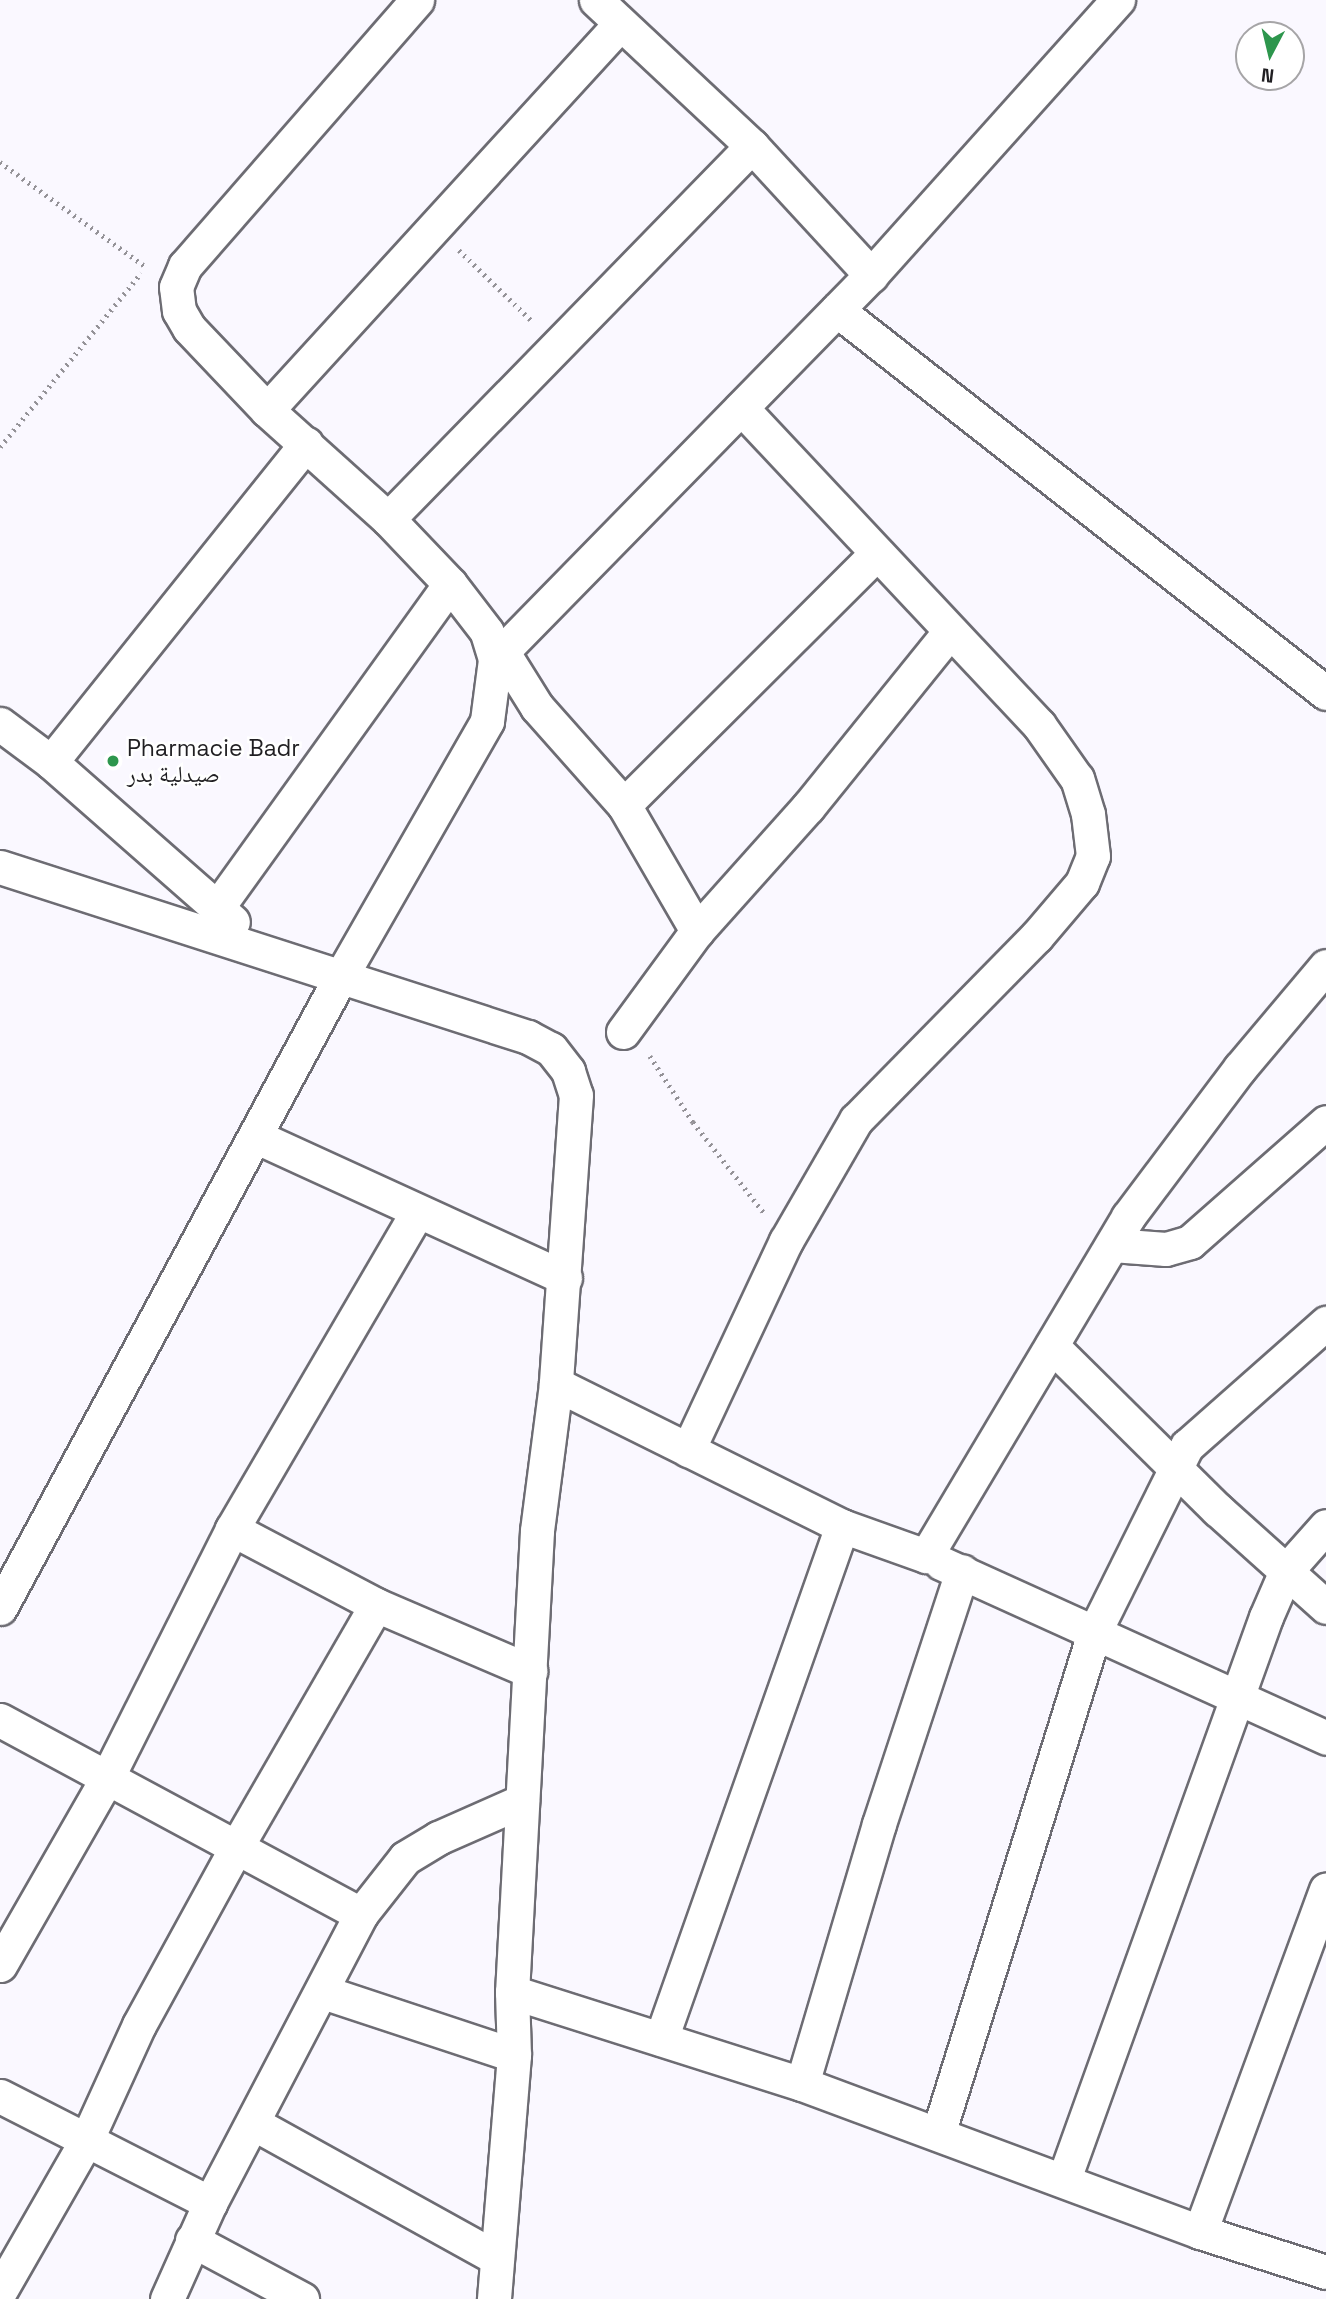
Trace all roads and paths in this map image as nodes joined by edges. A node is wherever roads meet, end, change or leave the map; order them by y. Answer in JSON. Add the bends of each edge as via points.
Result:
{"nodes":[{"id":1,"x":417,"y":0,"type":"edge"},
{"id":2,"x":596,"y":0,"type":"edge"},
{"id":3,"x":1118,"y":0,"type":"edge"},
{"id":4,"x":620,"y":25,"type":"junction"},
{"id":5,"x":752,"y":146,"type":"junction"},
{"id":6,"x":0,"y":162,"type":"edge"},
{"id":7,"x":435,"y":227,"type":"junction"},
{"id":8,"x":146,"y":267,"type":"junction"},
{"id":9,"x":871,"y":275,"type":"junction"},
{"id":10,"x":176,"y":288,"type":"junction"},
{"id":11,"x":837,"y":310,"type":"junction"},
{"id":12,"x":556,"y":344,"type":"junction"},
{"id":13,"x":741,"y":408,"type":"junction"},
{"id":14,"x":267,"y":410,"type":"junction"},
{"id":15,"x":306,"y":444,"type":"junction"},
{"id":16,"x":0,"y":447,"type":"edge"},
{"id":17,"x":388,"y":519,"type":"junction"},
{"id":18,"x":877,"y":553,"type":"junction"},
{"id":19,"x":450,"y":584,"type":"junction"},
{"id":20,"x":950,"y":631,"type":"junction"},
{"id":21,"x":498,"y":655,"type":"junction"},
{"id":22,"x":1326,"y":693,"type":"edge"},
{"id":23,"x":0,"y":724,"type":"edge"},
{"id":24,"x":51,"y":762,"type":"junction"},
{"id":25,"x":624,"y":805,"type":"junction"},
{"id":26,"x":0,"y":867,"type":"edge"},
{"id":27,"x":217,"y":908,"type":"junction"},
{"id":28,"x":697,"y":931,"type":"junction"},
{"id":29,"x":272,"y":956,"type":"junction"},
{"id":30,"x":1326,"y":966,"type":"edge"},
{"id":31,"x":340,"y":978,"type":"junction"},
{"id":32,"x":623,"y":1032,"type":"joint"},
{"id":33,"x":1326,"y":1122,"type":"edge"},
{"id":34,"x":255,"y":1136,"type":"junction"},
{"id":35,"x":416,"y":1213,"type":"junction"},
{"id":36,"x":786,"y":1241,"type":"junction"},
{"id":37,"x":1112,"y":1245,"type":"junction"},
{"id":38,"x":565,"y":1278,"type":"junction"},
{"id":39,"x":1326,"y":1323,"type":"edge"},
{"id":40,"x":1052,"y":1346,"type":"junction"},
{"id":41,"x":556,"y":1384,"type":"junction"},
{"id":42,"x":688,"y":1450,"type":"junction"},
{"id":43,"x":1174,"y":1465,"type":"junction"},
{"id":44,"x":842,"y":1526,"type":"junction"},
{"id":45,"x":1326,"y":1526,"type":"edge"},
{"id":46,"x":232,"y":1529,"type":"junction"},
{"id":47,"x":926,"y":1556,"type":"junction"},
{"id":48,"x":962,"y":1571,"type":"junction"},
{"id":49,"x":1286,"y":1571,"type":"junction"},
{"id":50,"x":376,"y":1605,"type":"junction"},
{"id":51,"x":1326,"y":1607,"type":"edge"},
{"id":52,"x":0,"y":1608,"type":"edge"},
{"id":53,"x":1094,"y":1633,"type":"junction"},
{"id":54,"x":530,"y":1671,"type":"junction"},
{"id":55,"x":1236,"y":1698,"type":"junction"},
{"id":56,"x":0,"y":1720,"type":"edge"},
{"id":57,"x":1326,"y":1738,"type":"edge"},
{"id":58,"x":106,"y":1780,"type":"junction"},
{"id":59,"x":522,"y":1801,"type":"junction"},
{"id":60,"x":237,"y":1846,"type":"junction"},
{"id":61,"x":1322,"y":1904,"type":"edge"},
{"id":62,"x":361,"y":1914,"type":"junction"},
{"id":63,"x":0,"y":1965,"type":"edge"},
{"id":64,"x":323,"y":1992,"type":"junction"},
{"id":65,"x":512,"y":1992,"type":"junction"},
{"id":66,"x":661,"y":2039,"type":"junction"},
{"id":67,"x":514,"y":2055,"type":"junction"},
{"id":68,"x":802,"y":2084,"type":"junction"},
{"id":69,"x":0,"y":2096,"type":"edge"},
{"id":70,"x":253,"y":2123,"type":"junction"},
{"id":71,"x":939,"y":2131,"type":"junction"},
{"id":72,"x":87,"y":2139,"type":"junction"},
{"id":73,"x":1065,"y":2179,"type":"junction"},
{"id":74,"x":210,"y":2203,"type":"junction"},
{"id":75,"x":1200,"y":2232,"type":"junction"},
{"id":76,"x":192,"y":2240,"type":"junction"},
{"id":77,"x":495,"y":2257,"type":"junction"},
{"id":78,"x":1326,"y":2272,"type":"edge"},
{"id":79,"x":0,"y":2291,"type":"edge"},
{"id":80,"x":167,"y":2299,"type":"edge"},
{"id":81,"x":302,"y":2299,"type":"edge"},
{"id":82,"x":494,"y":2299,"type":"edge"}],
"edges":[{"from":1,"to":10,"type":"street","via":[[185,266]]},
{"from":2,"to":4,"type":"street"},
{"from":3,"to":9,"type":"street"},
{"from":4,"to":5,"type":"street"},
{"from":4,"to":7,"type":"street"},
{"from":5,"to":9,"type":"street"},
{"from":5,"to":12,"type":"street"},
{"from":6,"to":8,"type":"path"},
{"from":7,"to":12,"type":"path"},
{"from":7,"to":14,"type":"street"},
{"from":8,"to":10,"type":"path"},
{"from":8,"to":16,"type":"path"},
{"from":9,"to":11,"type":"street"},
{"from":10,"to":14,"type":"street","via":[[179,311],[189,328]]},
{"from":11,"to":13,"type":"street"},
{"from":11,"to":22,"type":"street"},
{"from":12,"to":17,"type":"street"},
{"from":13,"to":18,"type":"street"},
{"from":13,"to":21,"type":"street"},
{"from":14,"to":15,"type":"street"},
{"from":15,"to":17,"type":"street"},
{"from":15,"to":24,"type":"street"},
{"from":17,"to":19,"type":"street"},
{"from":18,"to":20,"type":"street"},
{"from":18,"to":25,"type":"street"},
{"from":19,"to":21,"type":"street","via":[[487,632]]},
{"from":19,"to":27,"type":"street"},
{"from":20,"to":28,"type":"street","via":[[808,807]]},
{"from":20,"to":36,"type":"street","via":[[1039,725],[1077,779],[1093,856],[1082,883],[1036,937],[856,1120]]},
{"from":21,"to":25,"type":"street"},
{"from":21,"to":31,"type":"street","via":[[487,721]]},
{"from":23,"to":24,"type":"street"},
{"from":24,"to":27,"type":"street"},
{"from":25,"to":28,"type":"street"},
{"from":26,"to":29,"type":"street"},
{"from":27,"to":29,"type":"street"},
{"from":28,"to":32,"type":"street"},
{"from":29,"to":31,"type":"street"},
{"from":30,"to":37,"type":"street","via":[[1240,1068]]},
{"from":31,"to":34,"type":"street"},
{"from":31,"to":38,"type":"street","via":[[528,1037],[551,1049],[568,1071],[576,1095]]},
{"from":32,"to":36,"type":"path","via":[[646,1050],[693,1122]]},
{"from":33,"to":37,"type":"street","via":[[1190,1242],[1166,1249]]},
{"from":34,"to":35,"type":"street"},
{"from":34,"to":52,"type":"street"},
{"from":35,"to":38,"type":"street"},
{"from":35,"to":46,"type":"street"},
{"from":36,"to":42,"type":"street"},
{"from":37,"to":40,"type":"street"},
{"from":38,"to":41,"type":"street"},
{"from":39,"to":43,"type":"street","via":[[1187,1446]]},
{"from":40,"to":43,"type":"street"},
{"from":40,"to":47,"type":"street"},
{"from":41,"to":42,"type":"street"},
{"from":41,"to":54,"type":"street","via":[[540,1498]]},
{"from":42,"to":44,"type":"street"},
{"from":43,"to":49,"type":"street"},
{"from":43,"to":53,"type":"street"},
{"from":44,"to":47,"type":"street"},
{"from":44,"to":66,"type":"street"},
{"from":45,"to":49,"type":"street"},
{"from":46,"to":50,"type":"street"},
{"from":46,"to":58,"type":"street"},
{"from":47,"to":48,"type":"street"},
{"from":48,"to":53,"type":"street"},
{"from":48,"to":68,"type":"street","via":[[879,1824]]},
{"from":49,"to":51,"type":"street"},
{"from":49,"to":55,"type":"street"},
{"from":50,"to":54,"type":"street"},
{"from":50,"to":60,"type":"street"},
{"from":53,"to":55,"type":"street"},
{"from":53,"to":71,"type":"street"},
{"from":54,"to":59,"type":"street"},
{"from":55,"to":57,"type":"street"},
{"from":55,"to":73,"type":"street"},
{"from":56,"to":58,"type":"street"},
{"from":58,"to":60,"type":"street"},
{"from":58,"to":63,"type":"street"},
{"from":59,"to":62,"type":"street","via":[[438,1838],[405,1858]]},
{"from":59,"to":65,"type":"street"},
{"from":60,"to":62,"type":"street"},
{"from":60,"to":72,"type":"street","via":[[139,2025]]},
{"from":61,"to":75,"type":"street"},
{"from":62,"to":64,"type":"street"},
{"from":64,"to":67,"type":"street"},
{"from":64,"to":70,"type":"street"},
{"from":65,"to":66,"type":"street"},
{"from":65,"to":67,"type":"street"},
{"from":66,"to":68,"type":"street"},
{"from":67,"to":77,"type":"street"},
{"from":68,"to":71,"type":"street"},
{"from":69,"to":72,"type":"street"},
{"from":70,"to":74,"type":"street"},
{"from":70,"to":77,"type":"street"},
{"from":71,"to":73,"type":"street"},
{"from":72,"to":74,"type":"street"},
{"from":72,"to":79,"type":"street"},
{"from":73,"to":75,"type":"street"},
{"from":74,"to":76,"type":"street"},
{"from":75,"to":78,"type":"street"},
{"from":76,"to":80,"type":"street"},
{"from":76,"to":81,"type":"street"},
{"from":77,"to":82,"type":"street"}]}
